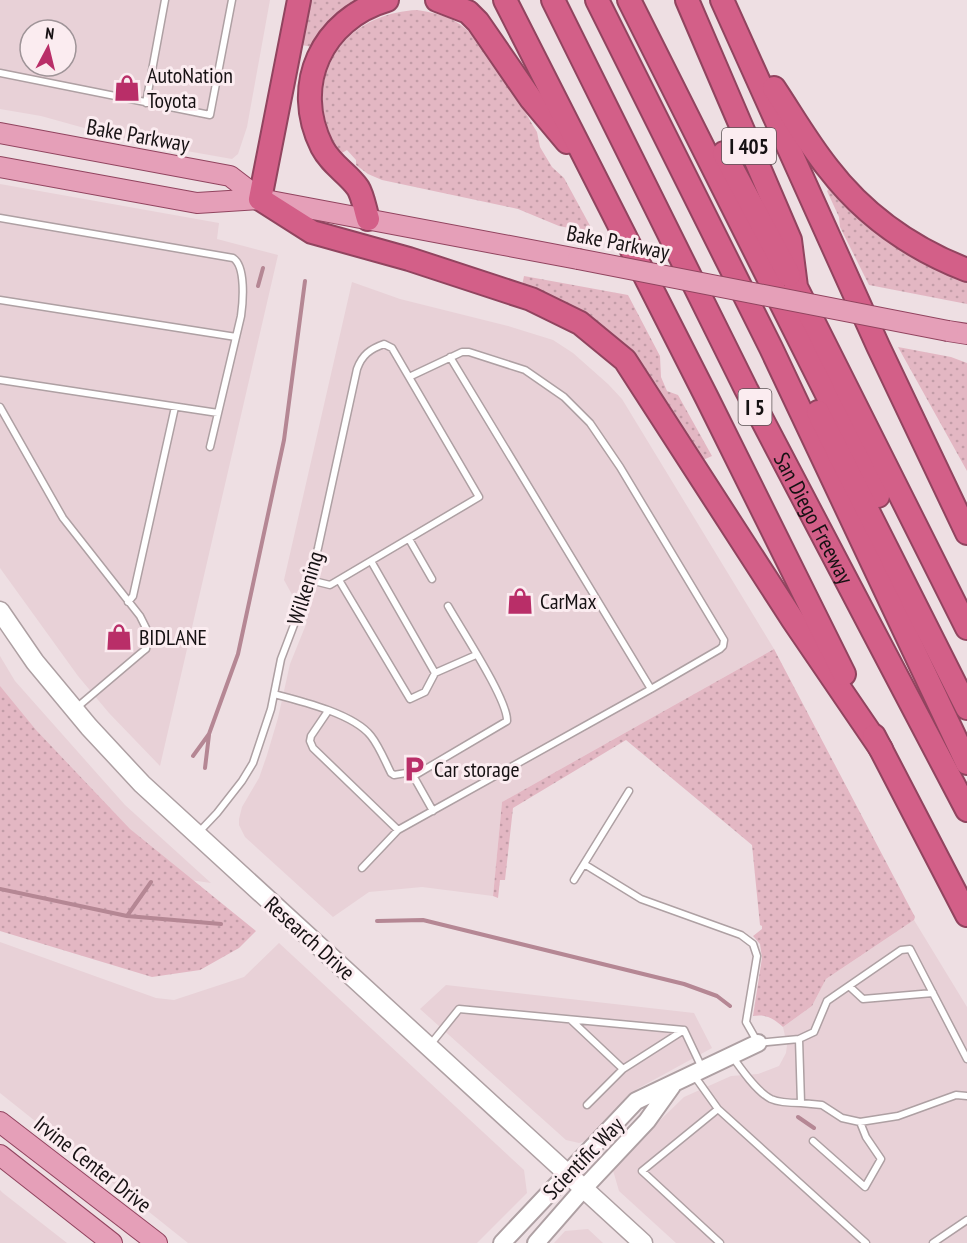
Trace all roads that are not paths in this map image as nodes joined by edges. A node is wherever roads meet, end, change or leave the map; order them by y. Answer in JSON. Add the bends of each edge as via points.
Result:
{"nodes":[{"id":1,"x":165,"y":0,"type":"edge"},
{"id":2,"x":232,"y":0,"type":"edge"},
{"id":3,"x":299,"y":0,"type":"edge"},
{"id":4,"x":387,"y":0,"type":"edge"},
{"id":5,"x":438,"y":0,"type":"edge"},
{"id":6,"x":505,"y":0,"type":"edge"},
{"id":7,"x":553,"y":0,"type":"edge"},
{"id":8,"x":597,"y":0,"type":"edge"},
{"id":9,"x":611,"y":0,"type":"edge"},
{"id":10,"x":629,"y":0,"type":"edge"},
{"id":11,"x":646,"y":0,"type":"edge"},
{"id":12,"x":687,"y":0,"type":"edge"},
{"id":13,"x":722,"y":0,"type":"edge"},
{"id":14,"x":740,"y":37,"type":"junction"},
{"id":15,"x":0,"y":74,"type":"edge"},
{"id":16,"x":646,"y":85,"type":"junction"},
{"id":17,"x":146,"y":103,"type":"junction"},
{"id":18,"x":0,"y":133,"type":"edge"},
{"id":19,"x":0,"y":166,"type":"edge"},
{"id":20,"x":593,"y":173,"type":"junction"},
{"id":21,"x":260,"y":199,"type":"junction"},
{"id":22,"x":0,"y":218,"type":"edge"},
{"id":23,"x":368,"y":219,"type":"junction"},
{"id":24,"x":967,"y":270,"type":"edge"},
{"id":25,"x":796,"y":287,"type":"junction"},
{"id":26,"x":0,"y":300,"type":"edge"},
{"id":27,"x":958,"y":333,"type":"edge"},
{"id":28,"x":236,"y":337,"type":"junction"},
{"id":29,"x":450,"y":357,"type":"junction"},
{"id":30,"x":409,"y":377,"type":"junction"},
{"id":31,"x":0,"y":380,"type":"edge"},
{"id":32,"x":176,"y":406,"type":"junction"},
{"id":33,"x":0,"y":407,"type":"edge"},
{"id":34,"x":218,"y":413,"type":"junction"},
{"id":35,"x":210,"y":447,"type":"dead end"},
{"id":36,"x":928,"y":455,"type":"junction"},
{"id":37,"x":967,"y":502,"type":"edge"},
{"id":38,"x":967,"y":533,"type":"edge"},
{"id":39,"x":409,"y":539,"type":"junction"},
{"id":40,"x":371,"y":561,"type":"junction"},
{"id":41,"x":432,"y":579,"type":"dead end"},
{"id":42,"x":310,"y":580,"type":"junction"},
{"id":43,"x":339,"y":580,"type":"junction"},
{"id":44,"x":128,"y":602,"type":"junction"},
{"id":45,"x":448,"y":606,"type":"dead end"},
{"id":46,"x":0,"y":611,"type":"edge"},
{"id":47,"x":967,"y":628,"type":"edge"},
{"id":48,"x":476,"y":655,"type":"junction"},
{"id":49,"x":435,"y":673,"type":"junction"},
{"id":50,"x":967,"y":678,"type":"edge"},
{"id":51,"x":651,"y":689,"type":"junction"},
{"id":52,"x":274,"y":694,"type":"junction"},
{"id":53,"x":967,"y":708,"type":"edge"},
{"id":54,"x":74,"y":710,"type":"junction"},
{"id":55,"x":328,"y":711,"type":"junction"},
{"id":56,"x":881,"y":748,"type":"junction"},
{"id":57,"x":967,"y":764,"type":"edge"},
{"id":58,"x":412,"y":777,"type":"junction"},
{"id":59,"x":629,"y":791,"type":"dead end"},
{"id":60,"x":967,"y":810,"type":"edge"},
{"id":61,"x":433,"y":811,"type":"junction"},
{"id":62,"x":398,"y":830,"type":"junction"},
{"id":63,"x":196,"y":834,"type":"junction"},
{"id":64,"x":584,"y":864,"type":"junction"},
{"id":65,"x":362,"y":868,"type":"dead end"},
{"id":66,"x":574,"y":880,"type":"dead end"},
{"id":67,"x":967,"y":915,"type":"edge"},
{"id":68,"x":849,"y":986,"type":"junction"},
{"id":69,"x":933,"y":993,"type":"junction"},
{"id":70,"x":571,"y":1020,"type":"junction"},
{"id":71,"x":684,"y":1030,"type":"junction"},
{"id":72,"x":799,"y":1039,"type":"junction"},
{"id":73,"x":758,"y":1043,"type":"junction"},
{"id":74,"x":429,"y":1046,"type":"junction"},
{"id":75,"x":731,"y":1055,"type":"junction"},
{"id":76,"x":967,"y":1059,"type":"edge"},
{"id":77,"x":623,"y":1070,"type":"junction"},
{"id":78,"x":698,"y":1071,"type":"junction"},
{"id":79,"x":672,"y":1086,"type":"junction"},
{"id":80,"x":967,"y":1096,"type":"edge"},
{"id":81,"x":801,"y":1103,"type":"junction"},
{"id":82,"x":587,"y":1105,"type":"dead end"},
{"id":83,"x":718,"y":1109,"type":"junction"},
{"id":84,"x":0,"y":1122,"type":"edge"},
{"id":85,"x":860,"y":1122,"type":"junction"},
{"id":86,"x":813,"y":1141,"type":"dead end"},
{"id":87,"x":0,"y":1155,"type":"edge"},
{"id":88,"x":568,"y":1174,"type":"junction"},
{"id":89,"x":584,"y":1188,"type":"junction"},
{"id":90,"x":967,"y":1220,"type":"edge"},
{"id":91,"x":112,"y":1243,"type":"edge"},
{"id":92,"x":157,"y":1243,"type":"edge"},
{"id":93,"x":502,"y":1243,"type":"edge"},
{"id":94,"x":536,"y":1243,"type":"edge"},
{"id":95,"x":644,"y":1243,"type":"edge"},
{"id":96,"x":720,"y":1243,"type":"edge"},
{"id":97,"x":866,"y":1243,"type":"edge"},
{"id":98,"x":933,"y":1243,"type":"edge"}],
"edges":[{"from":1,"to":17,"type":"lane"},
{"from":2,"to":17,"type":"lane","via":[[210,115]]},
{"from":3,"to":21,"type":"highway"},
{"from":4,"to":23,"type":"highway","via":[[369,5],[332,35],[320,52],[309,92],[310,114],[323,149],[359,189]]},
{"from":5,"to":20,"type":"highway","via":[[468,12],[478,22],[531,99]]},
{"from":6,"to":20,"type":"highway"},
{"from":7,"to":60,"type":"highway","name":"San Diego Freeway","number":"I 5","via":[[746,390]]},
{"from":8,"to":16,"type":"highway"},
{"from":9,"to":16,"type":"highway"},
{"from":10,"to":50,"type":"highway"},
{"from":11,"to":25,"type":"highway"},
{"from":12,"to":25,"type":"highway","number":"I 405","via":[[790,240]]},
{"from":13,"to":14,"type":"highway"},
{"from":14,"to":24,"type":"highway","via":[[828,168],[853,198],[908,241]]},
{"from":14,"to":36,"type":"highway"},
{"from":15,"to":17,"type":"lane"},
{"from":16,"to":53,"type":"highway"},
{"from":16,"to":57,"type":"highway"},
{"from":18,"to":21,"type":"main road","name":"Bake Parkway","via":[[230,176]]},
{"from":19,"to":21,"type":"main road","name":"Bake Parkway","via":[[197,202]]},
{"from":20,"to":56,"type":"highway"},
{"from":21,"to":23,"type":"main road","name":"Bake Parkway"},
{"from":21,"to":56,"type":"highway","via":[[312,232],[531,299],[580,323],[625,360]]},
{"from":22,"to":28,"type":"lane","via":[[233,258],[241,267],[243,302]]},
{"from":23,"to":27,"type":"main road","name":"Bake Parkway","bridge":true},
{"from":25,"to":47,"type":"highway"},
{"from":26,"to":28,"type":"lane"},
{"from":28,"to":34,"type":"lane"},
{"from":29,"to":30,"type":"lane"},
{"from":29,"to":51,"type":"lane"},
{"from":29,"to":51,"type":"lane","via":[[469,352],[525,370],[546,382],[591,423],[620,467],[724,640],[720,649]]},
{"from":30,"to":39,"type":"lane","via":[[479,497]]},
{"from":30,"to":42,"type":"lane","name":"Wilkening","via":[[392,348],[384,344],[361,358]]},
{"from":31,"to":32,"type":"lane"},
{"from":32,"to":34,"type":"lane"},
{"from":32,"to":44,"type":"lane","via":[[133,596]]},
{"from":33,"to":44,"type":"lane","via":[[63,518]]},
{"from":34,"to":35,"type":"lane"},
{"from":36,"to":37,"type":"highway"},
{"from":36,"to":38,"type":"highway"},
{"from":39,"to":40,"type":"lane"},
{"from":39,"to":41,"type":"lane"},
{"from":40,"to":43,"type":"lane"},
{"from":40,"to":49,"type":"lane"},
{"from":42,"to":43,"type":"lane","via":[[330,585]]},
{"from":42,"to":52,"type":"lane","name":"Wilkening","via":[[281,659]]},
{"from":43,"to":49,"type":"lane","via":[[410,699],[425,692]]},
{"from":44,"to":54,"type":"lane","via":[[147,627],[146,649]]},
{"from":45,"to":48,"type":"lane"},
{"from":46,"to":54,"type":"main road","name":"Research Drive"},
{"from":48,"to":49,"type":"lane"},
{"from":48,"to":58,"type":"lane","via":[[506,708],[507,721]]},
{"from":51,"to":61,"type":"lane"},
{"from":52,"to":55,"type":"lane"},
{"from":52,"to":63,"type":"lane","name":"Wilkening","via":[[253,763],[231,797]]},
{"from":54,"to":63,"type":"main road","name":"Research Drive","via":[[142,784]]},
{"from":55,"to":58,"type":"lane","via":[[363,727],[394,775],[404,773]]},
{"from":55,"to":62,"type":"lane","via":[[311,736],[312,748]]},
{"from":56,"to":67,"type":"highway"},
{"from":58,"to":61,"type":"lane"},
{"from":59,"to":64,"type":"lane"},
{"from":61,"to":62,"type":"lane"},
{"from":62,"to":65,"type":"lane"},
{"from":63,"to":74,"type":"main road","name":"Research Drive"},
{"from":64,"to":66,"type":"lane"},
{"from":64,"to":73,"type":"lane","via":[[641,899],[741,934],[753,944],[757,956],[746,1022]]},
{"from":68,"to":69,"type":"lane","via":[[863,999]]},
{"from":68,"to":69,"type":"lane","via":[[901,950],[910,949]]},
{"from":68,"to":72,"type":"lane","via":[[827,1001],[814,1032]]},
{"from":69,"to":76,"type":"lane"},
{"from":70,"to":71,"type":"lane"},
{"from":70,"to":74,"type":"lane","via":[[459,1009]]},
{"from":70,"to":77,"type":"lane"},
{"from":71,"to":77,"type":"lane"},
{"from":71,"to":78,"type":"lane"},
{"from":72,"to":73,"type":"lane"},
{"from":72,"to":81,"type":"lane"},
{"from":73,"to":75,"type":"street","name":"Scientific Way"},
{"from":74,"to":88,"type":"main road","name":"Research Drive"},
{"from":75,"to":78,"type":"street","name":"Scientific Way"},
{"from":75,"to":81,"type":"lane","via":[[770,1098]]},
{"from":77,"to":82,"type":"lane"},
{"from":78,"to":79,"type":"street","name":"Scientific Way"},
{"from":78,"to":83,"type":"lane"},
{"from":79,"to":88,"type":"street","name":"Scientific Way","via":[[636,1101]]},
{"from":79,"to":89,"type":"street","name":"Scientific Way","via":[[647,1121]]},
{"from":80,"to":85,"type":"lane","via":[[956,1095],[897,1116]]},
{"from":81,"to":85,"type":"lane","via":[[822,1105],[842,1118]]},
{"from":83,"to":96,"type":"lane","via":[[642,1171]]},
{"from":83,"to":97,"type":"lane"},
{"from":84,"to":92,"type":"main road","name":"Irvine Center Drive"},
{"from":85,"to":86,"type":"lane","via":[[881,1159],[865,1187]]},
{"from":87,"to":91,"type":"main road"},
{"from":88,"to":89,"type":"main road","name":"Research Drive"},
{"from":88,"to":93,"type":"street","name":"Scientific Way"},
{"from":89,"to":94,"type":"street","name":"Scientific Way"},
{"from":89,"to":95,"type":"main road","name":"Research Drive"},
{"from":90,"to":98,"type":"lane"}]}
